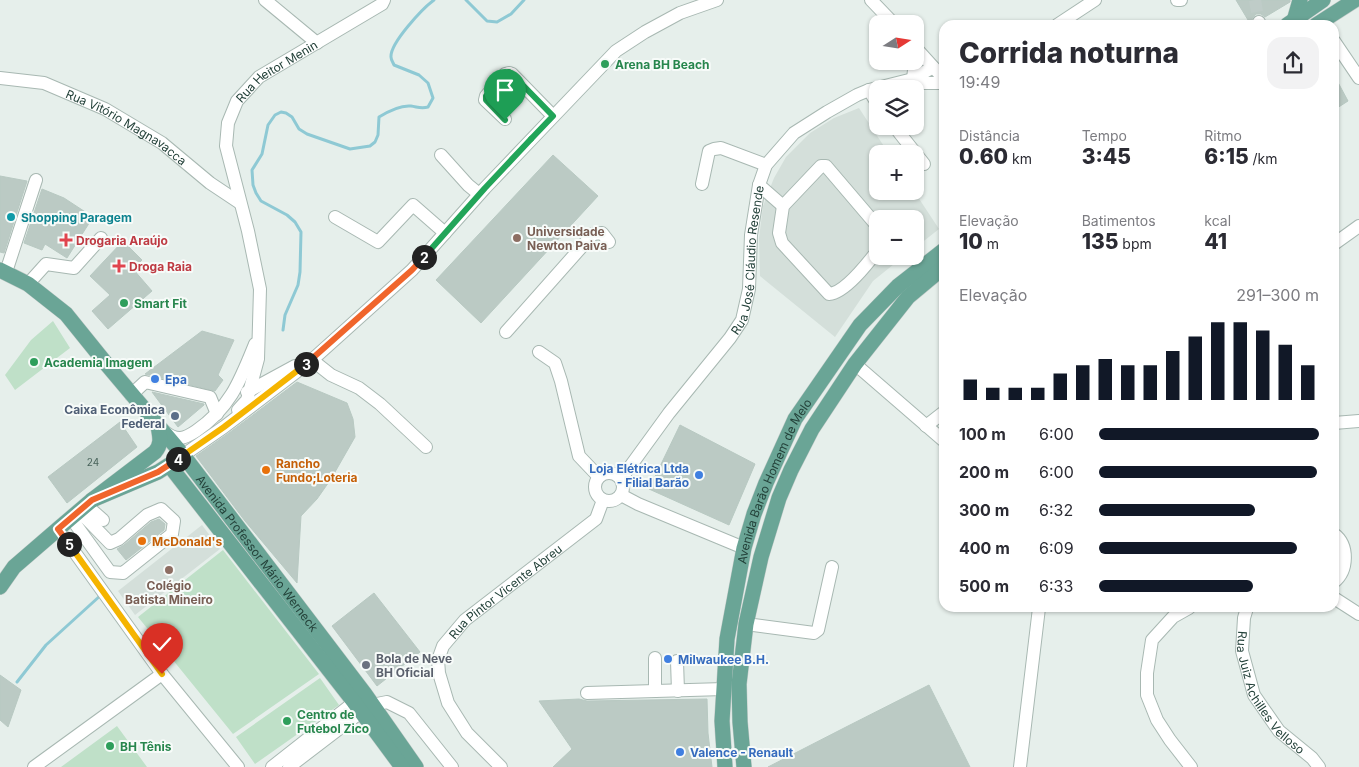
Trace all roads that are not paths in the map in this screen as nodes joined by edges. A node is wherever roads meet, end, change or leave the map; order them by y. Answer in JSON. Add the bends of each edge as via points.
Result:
{"nodes":[{"id":1,"x":265,"y":0,"type":"edge"},
{"id":2,"x":717,"y":0,"type":"edge"},
{"id":3,"x":871,"y":0,"type":"edge"},
{"id":4,"x":1095,"y":0,"type":"edge"},
{"id":5,"x":1177,"y":0,"type":"edge"},
{"id":6,"x":1181,"y":0,"type":"edge"},
{"id":7,"x":1300,"y":0,"type":"edge"},
{"id":8,"x":1355,"y":0,"type":"edge"},
{"id":9,"x":382,"y":1,"type":"edge"},
{"id":10,"x":1318,"y":1,"type":"edge"},
{"id":11,"x":885,"y":15,"type":"edge"},
{"id":12,"x":1065,"y":20,"type":"edge"},
{"id":13,"x":1292,"y":20,"type":"edge"},
{"id":14,"x":1295,"y":20,"type":"edge"},
{"id":15,"x":1322,"y":20,"type":"edge"},
{"id":16,"x":1327,"y":20,"type":"edge"},
{"id":17,"x":317,"y":43,"type":"junction"},
{"id":18,"x":1339,"y":49,"type":"edge"},
{"id":19,"x":924,"y":57,"type":"edge"},
{"id":20,"x":933,"y":67,"type":"junction"},
{"id":21,"x":939,"y":74,"type":"edge"},
{"id":22,"x":0,"y":78,"type":"edge"},
{"id":23,"x":1359,"y":78,"type":"edge"},
{"id":24,"x":909,"y":80,"type":"edge"},
{"id":25,"x":924,"y":82,"type":"edge"},
{"id":26,"x":939,"y":83,"type":"edge"},
{"id":27,"x":868,"y":90,"type":"edge"},
{"id":28,"x":553,"y":116,"type":"junction"},
{"id":29,"x":505,"y":120,"type":"dead end"},
{"id":30,"x":901,"y":135,"type":"edge"},
{"id":31,"x":909,"y":145,"type":"edge"},
{"id":32,"x":441,"y":154,"type":"dead end"},
{"id":33,"x":766,"y":164,"type":"junction"},
{"id":34,"x":232,"y":174,"type":"junction"},
{"id":35,"x":36,"y":180,"type":"dead end"},
{"id":36,"x":210,"y":183,"type":"junction"},
{"id":37,"x":702,"y":184,"type":"dead end"},
{"id":38,"x":759,"y":185,"type":"junction"},
{"id":39,"x":479,"y":194,"type":"junction"},
{"id":40,"x":240,"y":203,"type":"junction"},
{"id":41,"x":783,"y":206,"type":"junction"},
{"id":42,"x":869,"y":216,"type":"edge"},
{"id":43,"x":335,"y":217,"type":"dead end"},
{"id":44,"x":1359,"y":226,"type":"edge"},
{"id":45,"x":441,"y":230,"type":"junction"},
{"id":46,"x":101,"y":238,"type":"dead end"},
{"id":47,"x":1339,"y":240,"type":"edge"},
{"id":48,"x":609,"y":242,"type":"dead end"},
{"id":49,"x":939,"y":254,"type":"edge"},
{"id":50,"x":869,"y":261,"type":"edge"},
{"id":51,"x":3,"y":271,"type":"edge"},
{"id":52,"x":939,"y":271,"type":"edge"},
{"id":53,"x":28,"y":284,"type":"junction"},
{"id":54,"x":860,"y":325,"type":"junction"},
{"id":55,"x":506,"y":332,"type":"dead end"},
{"id":56,"x":259,"y":335,"type":"junction"},
{"id":57,"x":539,"y":352,"type":"dead end"},
{"id":58,"x":258,"y":358,"type":"junction"},
{"id":59,"x":312,"y":360,"type":"junction"},
{"id":60,"x":856,"y":364,"type":"junction"},
{"id":61,"x":289,"y":368,"type":"junction"},
{"id":62,"x":251,"y":389,"type":"junction"},
{"id":63,"x":131,"y":394,"type":"junction"},
{"id":64,"x":221,"y":410,"type":"junction"},
{"id":65,"x":939,"y":416,"type":"edge"},
{"id":66,"x":1359,"y":421,"type":"edge"},
{"id":67,"x":1339,"y":423,"type":"edge"},
{"id":68,"x":158,"y":426,"type":"junction"},
{"id":69,"x":926,"y":426,"type":"junction"},
{"id":70,"x":224,"y":427,"type":"junction"},
{"id":71,"x":939,"y":437,"type":"edge"},
{"id":72,"x":426,"y":447,"type":"dead end"},
{"id":73,"x":183,"y":455,"type":"junction"},
{"id":74,"x":169,"y":465,"type":"junction"},
{"id":75,"x":599,"y":478,"type":"junction"},
{"id":76,"x":621,"y":479,"type":"junction"},
{"id":77,"x":622,"y":495,"type":"junction"},
{"id":78,"x":603,"y":500,"type":"junction"},
{"id":79,"x":82,"y":509,"type":"junction"},
{"id":80,"x":103,"y":520,"type":"dead end"},
{"id":81,"x":58,"y":529,"type":"junction"},
{"id":82,"x":1339,"y":538,"type":"edge"},
{"id":83,"x":744,"y":548,"type":"junction"},
{"id":84,"x":832,"y":567,"type":"dead end"},
{"id":85,"x":1339,"y":578,"type":"edge"},
{"id":86,"x":756,"y":582,"type":"junction"},
{"id":87,"x":0,"y":588,"type":"edge"},
{"id":88,"x":1339,"y":601,"type":"edge"},
{"id":89,"x":1039,"y":612,"type":"edge"},
{"id":90,"x":1182,"y":612,"type":"edge"},
{"id":91,"x":1246,"y":612,"type":"edge"},
{"id":92,"x":1359,"y":614,"type":"edge"},
{"id":93,"x":746,"y":624,"type":"junction"},
{"id":94,"x":655,"y":658,"type":"dead end"},
{"id":95,"x":677,"y":661,"type":"dead end"},
{"id":96,"x":162,"y":674,"type":"junction"},
{"id":97,"x":724,"y":689,"type":"junction"},
{"id":98,"x":655,"y":691,"type":"junction"},
{"id":99,"x":678,"y":691,"type":"junction"},
{"id":100,"x":587,"y":693,"type":"dead end"},
{"id":101,"x":363,"y":703,"type":"junction"},
{"id":102,"x":34,"y":767,"type":"edge"},
{"id":103,"x":238,"y":767,"type":"edge"},
{"id":104,"x":272,"y":767,"type":"edge"},
{"id":105,"x":289,"y":767,"type":"edge"},
{"id":106,"x":402,"y":767,"type":"edge"},
{"id":107,"x":416,"y":767,"type":"edge"},
{"id":108,"x":452,"y":767,"type":"edge"},
{"id":109,"x":501,"y":767,"type":"edge"},
{"id":110,"x":726,"y":767,"type":"edge"},
{"id":111,"x":744,"y":767,"type":"edge"},
{"id":112,"x":1020,"y":767,"type":"edge"},
{"id":113,"x":1191,"y":767,"type":"edge"},
{"id":114,"x":1319,"y":767,"type":"edge"}],
"edges":[{"from":1,"to":17,"type":"street"},
{"from":2,"to":28,"type":"street","via":[[680,13],[616,51]]},
{"from":3,"to":11,"type":"street"},
{"from":4,"to":12,"type":"street"},
{"from":5,"to":6,"type":"street"},
{"from":7,"to":13,"type":"main road"},
{"from":8,"to":16,"type":"main road"},
{"from":9,"to":17,"type":"street","name":"Rua Heitor Menin"},
{"from":10,"to":14,"type":"main road"},
{"from":10,"to":15,"type":"street"},
{"from":17,"to":34,"type":"street","name":"Rua Heitor Menin","via":[[259,77],[237,101],[228,123],[226,146]]},
{"from":18,"to":23,"type":"street"},
{"from":19,"to":20,"type":"street"},
{"from":20,"to":21,"type":"street"},
{"from":20,"to":24,"type":"street","name":"Rua José Cláudio Resende"},
{"from":22,"to":36,"type":"street","name":"Rua Vitório Magnavacca","via":[[44,83],[105,109],[162,143]]},
{"from":25,"to":26,"type":"street","name":"Rua José Cláudio Resende"},
{"from":27,"to":33,"type":"street","name":"Rua José Cláudio Resende","via":[[794,133]]},
{"from":28,"to":29,"type":"street","via":[[509,72],[486,96]]},
{"from":28,"to":39,"type":"street"},
{"from":30,"to":31,"type":"street"},
{"from":32,"to":39,"type":"street"},
{"from":33,"to":37,"type":"street","via":[[714,148],[707,156]]},
{"from":33,"to":38,"type":"street","name":"Rua José Cláudio Resende"},
{"from":34,"to":36,"type":"street","via":[[224,182]]},
{"from":34,"to":40,"type":"street","name":"Rua Heitor Menin"},
{"from":35,"to":51,"type":"street"},
{"from":36,"to":40,"type":"street","name":"Rua Vitório Magnavacca"},
{"from":38,"to":41,"type":"street"},
{"from":38,"to":76,"type":"street","name":"Rua José Cláudio Resende","via":[[751,235],[749,289],[742,320]]},
{"from":39,"to":45,"type":"street"},
{"from":40,"to":56,"type":"street","name":"Rua Heitor Menin","via":[[260,289]]},
{"from":41,"to":42,"type":"street","via":[[821,166],[826,166]]},
{"from":41,"to":50,"type":"street","via":[[779,233],[782,243],[829,294],[836,293],[858,275]]},
{"from":43,"to":45,"type":"street","via":[[378,242],[413,205]]},
{"from":44,"to":47,"type":"street"},
{"from":45,"to":59,"type":"street","via":[[412,270]]},
{"from":46,"to":53,"type":"street","via":[[74,268],[46,264]]},
{"from":48,"to":55,"type":"street","via":[[602,233],[593,234]]},
{"from":49,"to":54,"type":"main road","name":"Avenida Barão Homem de Melo","via":[[898,286]]},
{"from":51,"to":53,"type":"main road","name":"Avenida Professor Mário Werneck"},
{"from":52,"to":60,"type":"main road","name":"Avenida Barão Homem de Melo","via":[[908,297]]},
{"from":53,"to":63,"type":"main road","name":"Avenida Professor Mário Werneck","via":[[66,314]]},
{"from":54,"to":60,"type":"main road","via":[[851,342]]},
{"from":54,"to":83,"type":"main road","name":"Avenida Barão Homem de Melo","via":[[795,419],[766,483]]},
{"from":56,"to":58,"type":"street","name":"Rua Heitor Menin"},
{"from":56,"to":64,"type":"street","name":"Rua Heitor Menin","via":[[241,379]]},
{"from":57,"to":75,"type":"street","via":[[554,363],[579,456]]},
{"from":58,"to":61,"type":"street","via":[[267,369]]},
{"from":58,"to":62,"type":"street","name":"Rua Heitor Menin"},
{"from":59,"to":61,"type":"street"},
{"from":59,"to":70,"type":"street"},
{"from":59,"to":72,"type":"street","via":[[380,404]]},
{"from":60,"to":69,"type":"street"},
{"from":60,"to":86,"type":"main road","name":"Avenida Barão Homem de Melo","via":[[812,429],[791,470]]},
{"from":61,"to":62,"type":"street"},
{"from":62,"to":64,"type":"street"},
{"from":62,"to":70,"type":"street","name":"Rua Heitor Menin","via":[[247,400]]},
{"from":63,"to":64,"type":"street","via":[[145,382],[210,397]]},
{"from":63,"to":68,"type":"main road","name":"Avenida Professor Mário Werneck"},
{"from":64,"to":68,"type":"street","name":"Rua Heitor Menin","via":[[185,438],[173,438]]},
{"from":65,"to":69,"type":"street"},
{"from":66,"to":67,"type":"street"},
{"from":68,"to":73,"type":"main road","name":"Avenida Professor Mário Werneck"},
{"from":68,"to":79,"type":"main road","via":[[160,441],[155,452]]},
{"from":69,"to":71,"type":"street"},
{"from":70,"to":73,"type":"street"},
{"from":73,"to":74,"type":"street"},
{"from":73,"to":101,"type":"main road","name":"Avenida Professor Mário Werneck"},
{"from":74,"to":79,"type":"main road"},
{"from":74,"to":101,"type":"main road","name":"Avenida Professor Mário Werneck"},
{"from":75,"to":76,"type":"street","via":[[612,473]]},
{"from":75,"to":78,"type":"street","via":[[595,491]]},
{"from":76,"to":77,"type":"street"},
{"from":77,"to":78,"type":"street","via":[[613,501]]},
{"from":77,"to":83,"type":"street"},
{"from":78,"to":109,"type":"street","name":"Rua Pintor Vicente Abreu","via":[[596,519],[466,620],[443,646],[438,660],[439,673],[448,703],[467,733]]},
{"from":79,"to":79,"type":"street","via":[[110,572],[123,573],[172,534],[174,521],[161,508],[147,514],[110,543]]},
{"from":79,"to":80,"type":"street"},
{"from":79,"to":81,"type":"main road"},
{"from":81,"to":87,"type":"main road","via":[[14,568]]},
{"from":81,"to":96,"type":"street"},
{"from":82,"to":85,"type":"street","via":[[1345,562]]},
{"from":83,"to":86,"type":"main road"},
{"from":83,"to":97,"type":"main road","name":"Avenida Barão Homem de Melo","via":[[727,639]]},
{"from":84,"to":93,"type":"street","via":[[818,630],[814,633]]},
{"from":86,"to":93,"type":"main road","name":"Avenida Barão Homem de Melo"},
{"from":88,"to":92,"type":"street"},
{"from":89,"to":112,"type":"street"},
{"from":90,"to":113,"type":"street","via":[[1152,640],[1147,695],[1157,720]]},
{"from":91,"to":114,"type":"street","name":"Rua Juiz Achilles Velloso","via":[[1242,651],[1254,695],[1280,730]]},
{"from":93,"to":111,"type":"main road","name":"Avenida Barão Homem de Melo","via":[[739,684]]},
{"from":94,"to":98,"type":"street"},
{"from":95,"to":99,"type":"street"},
{"from":96,"to":102,"type":"street"},
{"from":96,"to":103,"type":"street"},
{"from":97,"to":99,"type":"street"},
{"from":97,"to":110,"type":"main road","name":"Avenida Barão Homem de Melo","via":[[722,721]]},
{"from":98,"to":99,"type":"street"},
{"from":98,"to":100,"type":"street"},
{"from":101,"to":104,"type":"street"},
{"from":101,"to":105,"type":"street"},
{"from":101,"to":106,"type":"main road","name":"Avenida Professor Mário Werneck"},
{"from":101,"to":107,"type":"main road","name":"Avenida Professor Mário Werneck"},
{"from":101,"to":108,"type":"street","via":[[387,702],[409,713]]}]}
